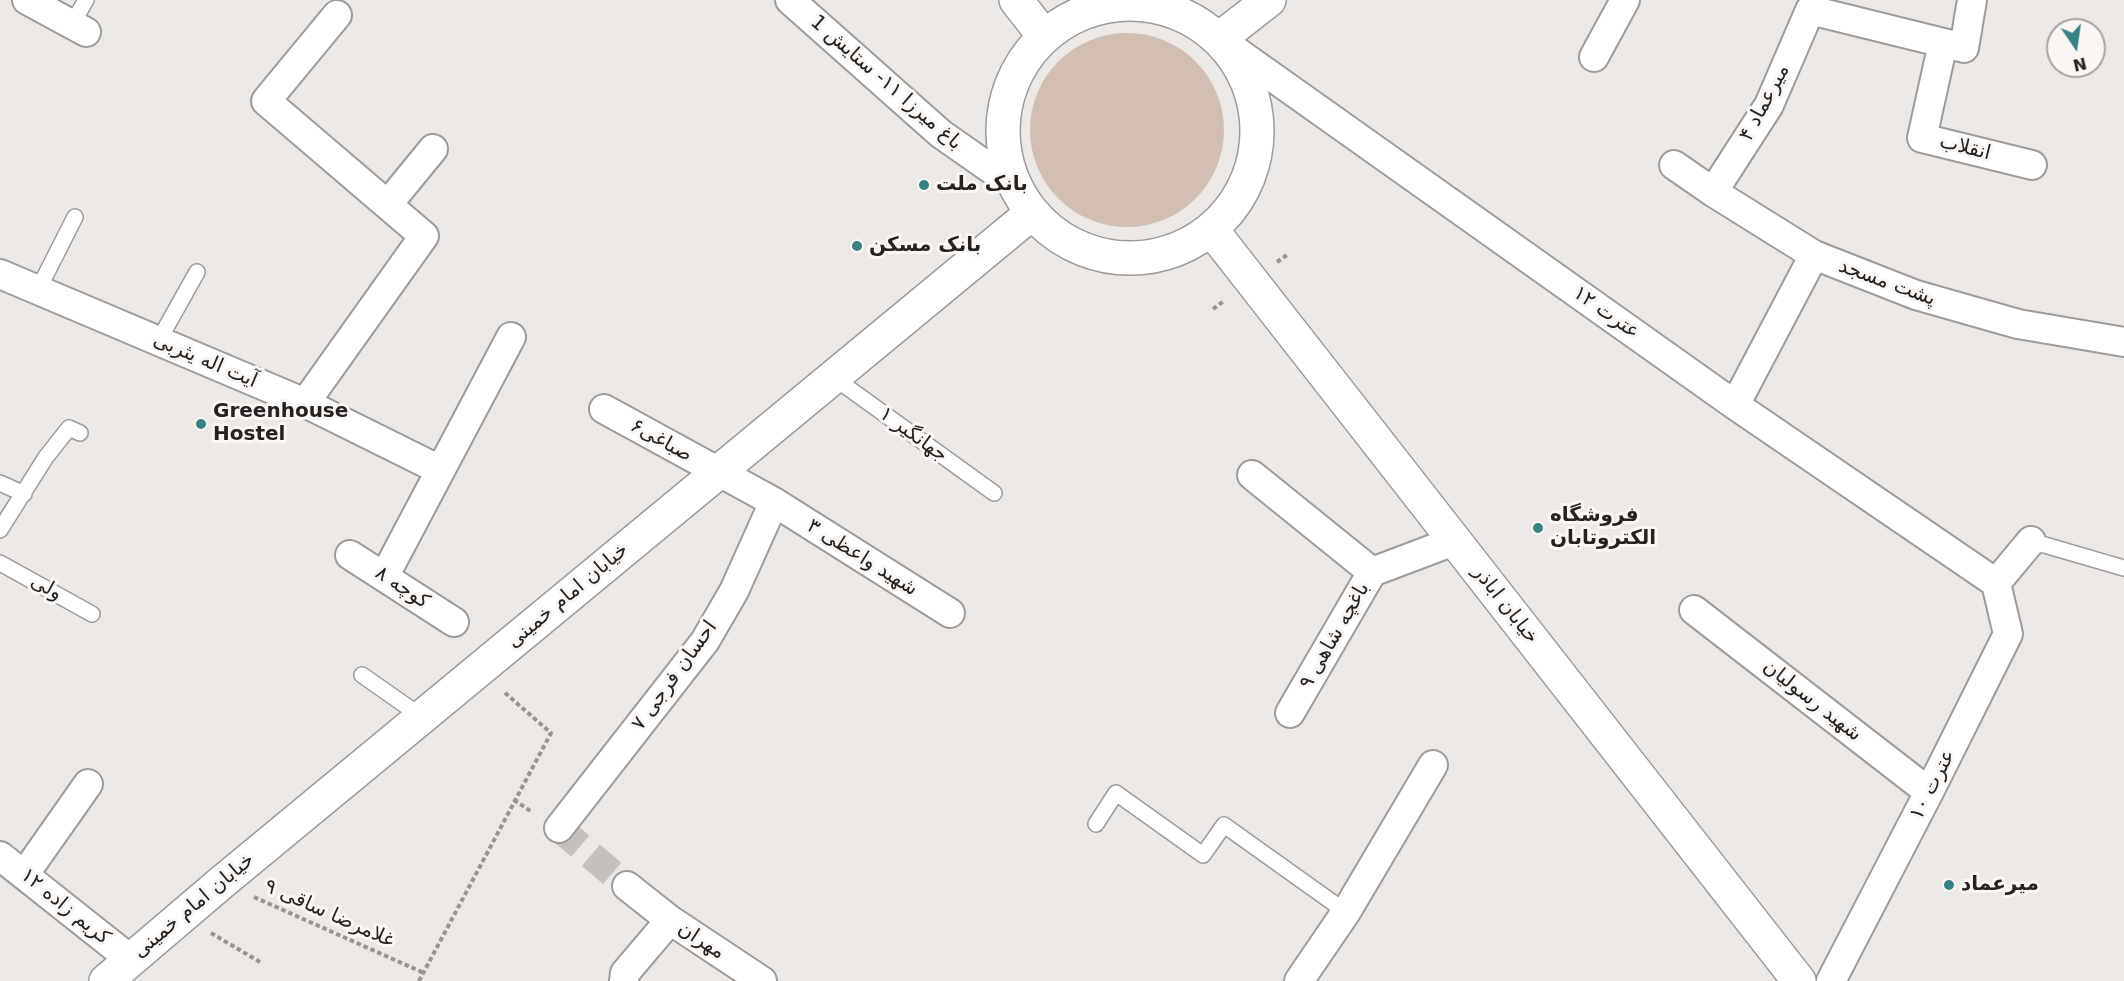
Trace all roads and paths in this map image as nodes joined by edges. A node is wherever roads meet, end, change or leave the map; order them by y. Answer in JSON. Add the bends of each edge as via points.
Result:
{"nodes":[{"id":1,"x":27,"y":0,"type":"edge"},
{"id":2,"x":790,"y":0,"type":"edge"},
{"id":3,"x":1016,"y":0,"type":"edge"},
{"id":4,"x":1269,"y":0,"type":"edge"},
{"id":5,"x":1625,"y":0,"type":"edge"},
{"id":6,"x":1972,"y":0,"type":"edge"},
{"id":7,"x":337,"y":15,"type":"dead end"},
{"id":8,"x":81,"y":18,"type":"edge"},
{"id":9,"x":1044,"y":36,"type":"junction"},
{"id":10,"x":1219,"y":39,"type":"junction"},
{"id":11,"x":1943,"y":43,"type":"junction"},
{"id":12,"x":1594,"y":57,"type":"dead end"},
{"id":13,"x":433,"y":149,"type":"dead end"},
{"id":14,"x":1674,"y":165,"type":"dead end"},
{"id":15,"x":2032,"y":165,"type":"dead end"},
{"id":16,"x":1014,"y":185,"type":"junction"},
{"id":17,"x":1713,"y":192,"type":"junction"},
{"id":18,"x":388,"y":204,"type":"junction"},
{"id":19,"x":1032,"y":213,"type":"junction"},
{"id":20,"x":75,"y":217,"type":"dead end"},
{"id":21,"x":1211,"y":229,"type":"junction"},
{"id":22,"x":1814,"y":255,"type":"junction"},
{"id":23,"x":197,"y":272,"type":"dead end"},
{"id":24,"x":0,"y":274,"type":"edge"},
{"id":25,"x":38,"y":290,"type":"junction"},
{"id":26,"x":511,"y":337,"type":"dead end"},
{"id":27,"x":159,"y":340,"type":"junction"},
{"id":28,"x":2124,"y":342,"type":"edge"},
{"id":29,"x":833,"y":377,"type":"junction"},
{"id":30,"x":304,"y":403,"type":"junction"},
{"id":31,"x":1735,"y":405,"type":"junction"},
{"id":32,"x":604,"y":409,"type":"dead end"},
{"id":33,"x":80,"y":433,"type":"dead end"},
{"id":34,"x":440,"y":470,"type":"junction"},
{"id":35,"x":718,"y":472,"type":"junction"},
{"id":36,"x":1252,"y":475,"type":"dead end"},
{"id":37,"x":0,"y":483,"type":"edge"},
{"id":38,"x":994,"y":493,"type":"dead end"},
{"id":39,"x":24,"y":494,"type":"junction"},
{"id":40,"x":774,"y":502,"type":"junction"},
{"id":41,"x":0,"y":530,"type":"edge"},
{"id":42,"x":1454,"y":541,"type":"junction"},
{"id":43,"x":2031,"y":541,"type":"joint"},
{"id":44,"x":350,"y":555,"type":"dead end"},
{"id":45,"x":0,"y":563,"type":"edge"},
{"id":46,"x":2124,"y":567,"type":"edge"},
{"id":47,"x":1372,"y":572,"type":"junction"},
{"id":48,"x":384,"y":577,"type":"junction"},
{"id":49,"x":1996,"y":583,"type":"junction"},
{"id":50,"x":1694,"y":610,"type":"dead end"},
{"id":51,"x":950,"y":613,"type":"dead end"},
{"id":52,"x":92,"y":614,"type":"dead end"},
{"id":53,"x":454,"y":622,"type":"dead end"},
{"id":54,"x":479,"y":670,"type":"junction"},
{"id":55,"x":362,"y":675,"type":"dead end"},
{"id":56,"x":1290,"y":713,"type":"dead end"},
{"id":57,"x":422,"y":717,"type":"junction"},
{"id":58,"x":1433,"y":765,"type":"dead end"},
{"id":59,"x":88,"y":784,"type":"dead end"},
{"id":60,"x":1929,"y":792,"type":"junction"},
{"id":61,"x":1096,"y":824,"type":"dead end"},
{"id":62,"x":559,"y":828,"type":"dead end"},
{"id":63,"x":0,"y":856,"type":"edge"},
{"id":64,"x":24,"y":875,"type":"junction"},
{"id":65,"x":221,"y":883,"type":"junction"},
{"id":66,"x":627,"y":886,"type":"tunnel mouth"},
{"id":67,"x":1346,"y":912,"type":"junction"},
{"id":68,"x":182,"y":916,"type":"junction"},
{"id":69,"x":670,"y":920,"type":"junction"},
{"id":70,"x":130,"y":959,"type":"junction"},
{"id":71,"x":260,"y":962,"type":"dead end"},
{"id":72,"x":424,"y":973,"type":"junction"},
{"id":73,"x":106,"y":981,"type":"edge"},
{"id":74,"x":419,"y":981,"type":"edge"},
{"id":75,"x":624,"y":981,"type":"edge"},
{"id":76,"x":762,"y":981,"type":"edge"},
{"id":77,"x":1299,"y":981,"type":"edge"},
{"id":78,"x":1799,"y":981,"type":"edge"},
{"id":79,"x":1831,"y":981,"type":"edge"}],
"edges":[{"from":1,"to":8,"type":"street"},
{"from":2,"to":16,"type":"street","name":"باغ میرزا ۱۱- ستایش 1","via":[[941,134]]},
{"from":3,"to":9,"type":"main road"},
{"from":4,"to":10,"type":"main road"},
{"from":5,"to":12,"type":"street"},
{"from":6,"to":11,"type":"street","via":[[1964,48]]},
{"from":7,"to":18,"type":"street","via":[[266,101]]},
{"from":9,"to":10,"type":"main road","via":[[1076,15],[1113,4],[1151,5],[1188,17]]},
{"from":9,"to":16,"type":"main road","via":[[1023,60],[1009,90],[1002,122],[1004,154]]},
{"from":10,"to":21,"type":"main road","via":[[1245,73],[1257,125],[1255,157],[1239,197]]},
{"from":10,"to":31,"type":"street","name":"عترت ۱۲"},
{"from":11,"to":15,"type":"street","name":"انقلاب","via":[[1922,138]]},
{"from":11,"to":17,"type":"street","name":"میرعماد ۴","via":[[1810,10],[1768,105]]},
{"from":13,"to":18,"type":"street"},
{"from":14,"to":17,"type":"street","name":"پشت مسجد"},
{"from":16,"to":19,"type":"main road"},
{"from":17,"to":22,"type":"street","name":"پشت مسجد"},
{"from":18,"to":30,"type":"street","via":[[424,236]]},
{"from":19,"to":21,"type":"main road","via":[[1062,239],[1098,254],[1137,258],[1177,250]]},
{"from":19,"to":29,"type":"main road","name":"خیابان امام خمینی"},
{"from":20,"to":25,"type":"lane"},
{"from":21,"to":42,"type":"main road","name":"خیابان اباذر"},
{"from":22,"to":28,"type":"street","name":"پشت مسجد","via":[[1916,295],[2007,321]]},
{"from":22,"to":31,"type":"street"},
{"from":23,"to":27,"type":"lane"},
{"from":24,"to":25,"type":"street","name":"آیت اله یثربی"},
{"from":25,"to":27,"type":"street","name":"آیت اله یثربی"},
{"from":26,"to":34,"type":"street"},
{"from":27,"to":30,"type":"street","name":"آیت اله یثربی"},
{"from":29,"to":35,"type":"main road","name":"خیابان امام خمینی"},
{"from":29,"to":38,"type":"lane","name":"جهانگیر ۱"},
{"from":30,"to":34,"type":"street","name":"آیت اله یثربی"},
{"from":31,"to":49,"type":"street","name":"عترت ۱۲"},
{"from":32,"to":35,"type":"street","name":"صباغی۶"},
{"from":33,"to":39,"type":"lane","via":[[69,428]]},
{"from":34,"to":48,"type":"street"},
{"from":35,"to":40,"type":"street"},
{"from":35,"to":54,"type":"main road","name":"خیابان امام خمینی"},
{"from":36,"to":47,"type":"street"},
{"from":37,"to":39,"type":"lane"},
{"from":39,"to":41,"type":"lane"},
{"from":40,"to":51,"type":"street","name":"شهید واعظی ۳"},
{"from":40,"to":62,"type":"street","name":"احسان فرجی ۷","via":[[734,591],[705,641]]},
{"from":42,"to":47,"type":"street","name":"باغچه شاهی ۹"},
{"from":42,"to":78,"type":"main road","name":"خیابان اباذر"},
{"from":43,"to":46,"type":"lane"},
{"from":43,"to":49,"type":"street"},
{"from":44,"to":48,"type":"street","name":"کوچه ۸"},
{"from":45,"to":52,"type":"lane","name":"ولی"},
{"from":47,"to":56,"type":"street","name":"باغچه شاهی ۹"},
{"from":48,"to":53,"type":"street","name":"کوچه ۸"},
{"from":49,"to":60,"type":"street","name":"عترت ۱۰","via":[[2008,634]]},
{"from":50,"to":60,"type":"street","name":"شهید رسولیان"},
{"from":54,"to":57,"type":"main road","name":"خیابان امام خمینی"},
{"from":54,"to":72,"type":"path","via":[[551,733]]},
{"from":55,"to":57,"type":"lane"},
{"from":57,"to":65,"type":"main road","name":"خیابان امام خمینی"},
{"from":58,"to":67,"type":"street"},
{"from":59,"to":64,"type":"street"},
{"from":60,"to":79,"type":"street","name":"عترت ۱۰"},
{"from":61,"to":67,"type":"lane","via":[[1116,793],[1203,855],[1224,825]]},
{"from":63,"to":64,"type":"street","name":"کریم زاده ۱۲"},
{"from":64,"to":70,"type":"street","name":"کریم زاده ۱۲"},
{"from":65,"to":68,"type":"main road","name":"خیابان امام خمینی"},
{"from":65,"to":72,"type":"path","name":"غلامرضا ساقی ۹"},
{"from":66,"to":69,"type":"street","name":"مهران"},
{"from":67,"to":77,"type":"street"},
{"from":68,"to":70,"type":"main road","name":"خیابان امام خمینی"},
{"from":68,"to":71,"type":"path"},
{"from":69,"to":75,"type":"street","via":[[625,973]]},
{"from":69,"to":76,"type":"street","name":"مهران"},
{"from":70,"to":73,"type":"main road","name":"خیابان امام خمینی"},
{"from":72,"to":74,"type":"path"}]}
